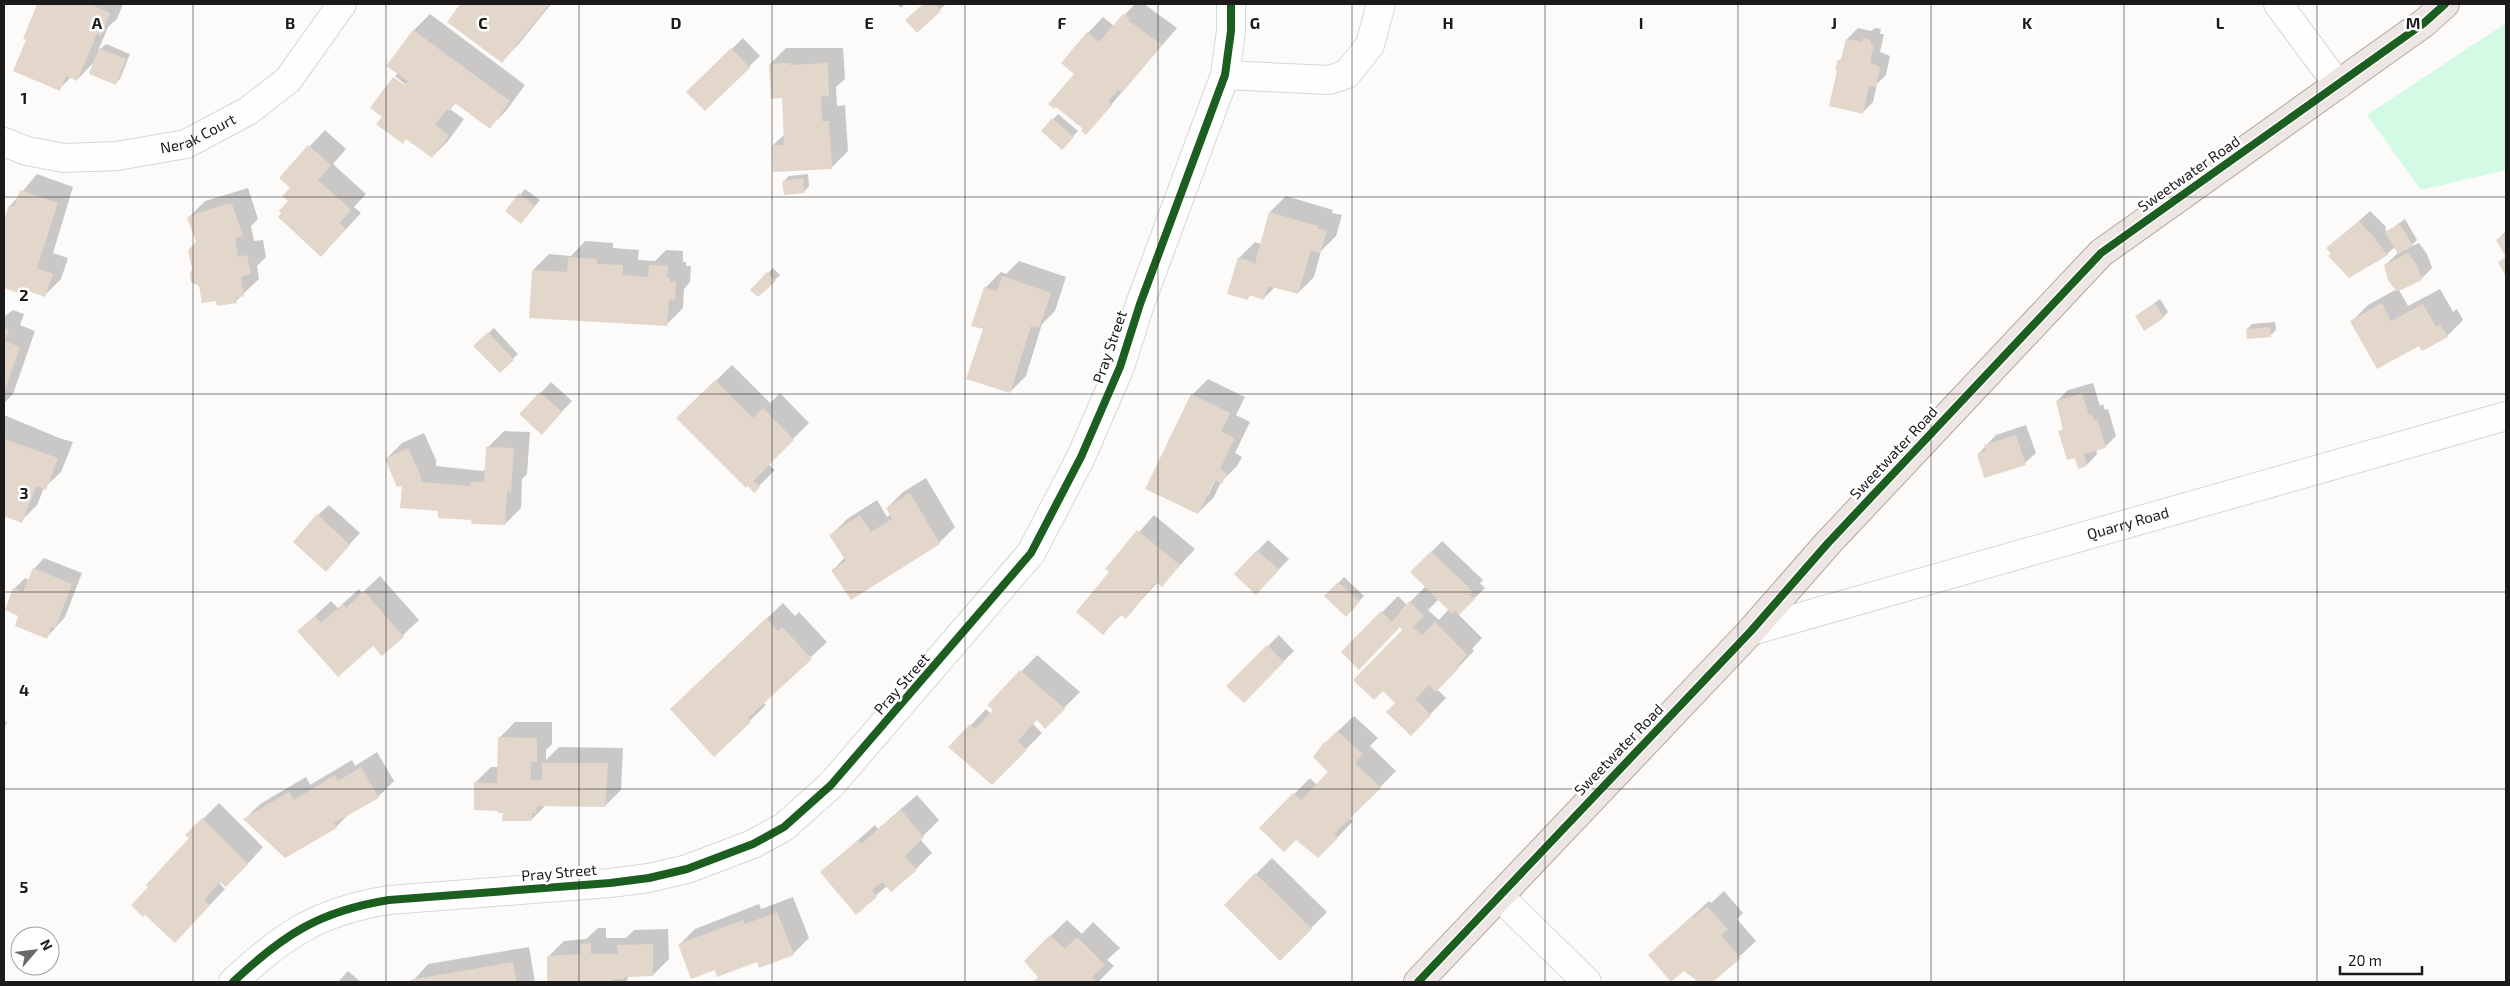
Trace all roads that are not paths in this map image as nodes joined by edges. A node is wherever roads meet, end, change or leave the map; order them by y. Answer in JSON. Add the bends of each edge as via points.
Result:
{"nodes":[{"id":1,"x":342,"y":4,"type":"edge"},
{"id":2,"x":1231,"y":4,"type":"edge"},
{"id":3,"x":1381,"y":4,"type":"edge"},
{"id":4,"x":2278,"y":4,"type":"edge"},
{"id":5,"x":2445,"y":4,"type":"edge"},
{"id":6,"x":1225,"y":75,"type":"junction"},
{"id":7,"x":2338,"y":85,"type":"junction"},
{"id":8,"x":4,"y":142,"type":"edge"},
{"id":9,"x":2506,"y":416,"type":"edge"},
{"id":10,"x":1751,"y":632,"type":"junction"},
{"id":11,"x":1499,"y":896,"type":"junction"},
{"id":12,"x":233,"y":982,"type":"edge"},
{"id":13,"x":1418,"y":982,"type":"edge"},
{"id":14,"x":1588,"y":982,"type":"edge"}],
"edges":[{"from":1,"to":8,"type":"street","name":"Nerak Court","via":[[288,80],[248,111],[186,144],[117,156],[64,158],[27,151]]},
{"from":2,"to":6,"type":"street","name":"Pray Street"},
{"from":3,"to":6,"type":"street","via":[[1370,45],[1347,74],[1329,80]]},
{"from":4,"to":7,"type":"street"},
{"from":5,"to":7,"type":"main road","name":"Sweetwater Road"},
{"from":6,"to":12,"type":"street","name":"Pray Street","via":[[1120,367],[1081,457],[1031,553],[831,785],[784,827],[729,854],[687,869],[610,883],[362,904],[311,922],[266,952]]},
{"from":7,"to":10,"type":"main road","name":"Sweetwater Road","via":[[2101,253],[1828,543]]},
{"from":9,"to":10,"type":"street","name":"Quarry Road"},
{"from":10,"to":11,"type":"main road","name":"Sweetwater Road"},
{"from":11,"to":13,"type":"main road","name":"Sweetwater Road"},
{"from":11,"to":14,"type":"street"}]}
